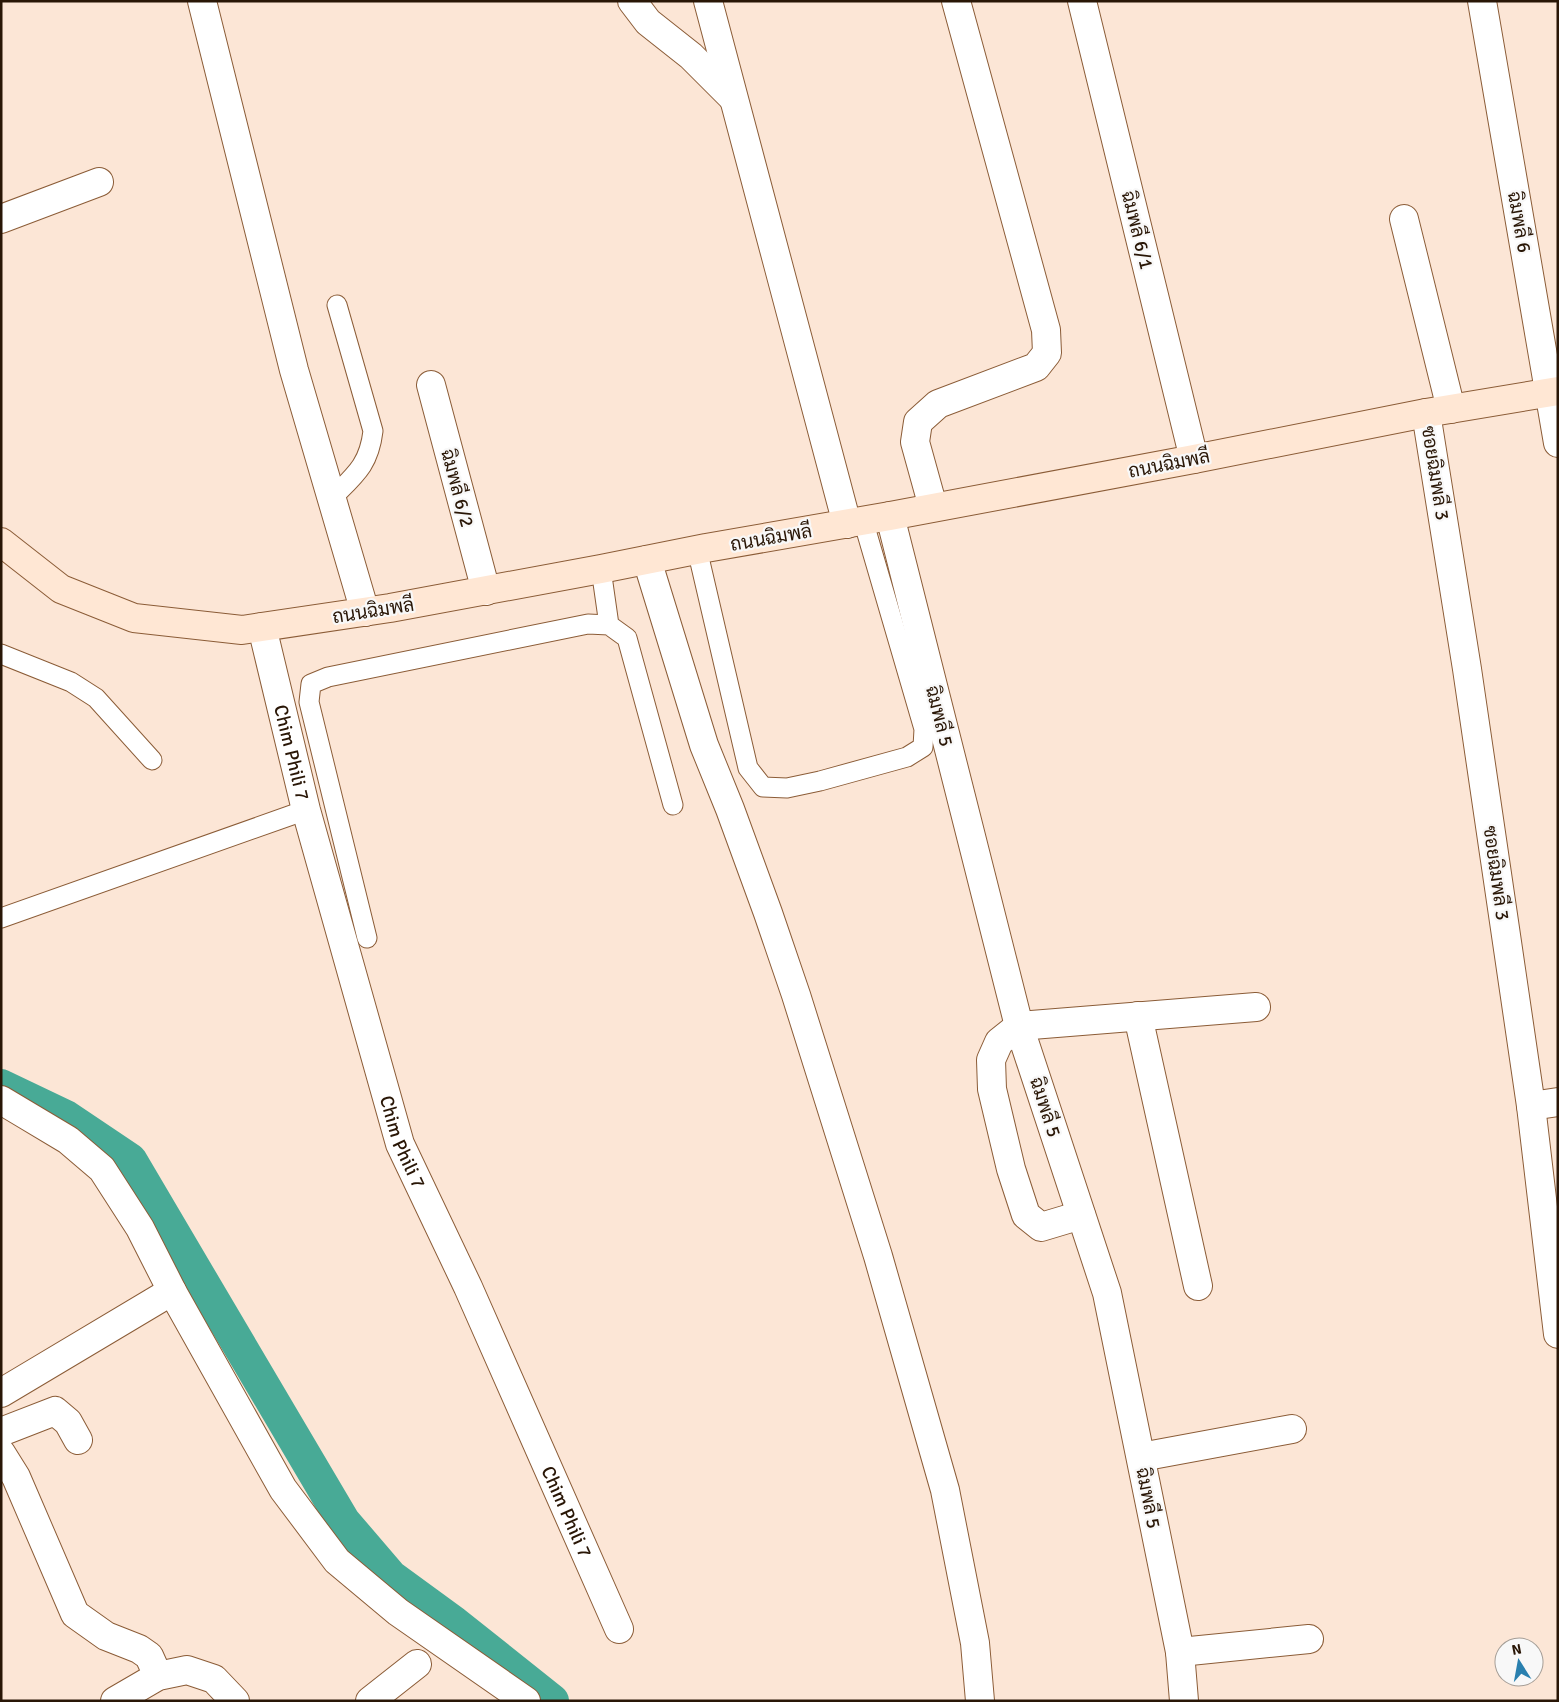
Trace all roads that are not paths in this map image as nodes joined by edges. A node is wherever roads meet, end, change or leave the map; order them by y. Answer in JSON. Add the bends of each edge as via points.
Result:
{"nodes":[{"id":1,"x":202,"y":1,"type":"edge"},
{"id":2,"x":632,"y":1,"type":"edge"},
{"id":3,"x":708,"y":1,"type":"edge"},
{"id":4,"x":956,"y":1,"type":"edge"},
{"id":5,"x":1082,"y":1,"type":"edge"},
{"id":6,"x":1482,"y":1,"type":"edge"},
{"id":7,"x":734,"y":99,"type":"junction"},
{"id":8,"x":99,"y":182,"type":"dead end"},
{"id":9,"x":1,"y":219,"type":"edge"},
{"id":10,"x":1404,"y":219,"type":"dead end"},
{"id":11,"x":337,"y":305,"type":"dead end"},
{"id":12,"x":431,"y":385,"type":"dead end"},
{"id":13,"x":1554,"y":391,"type":"edge"},
{"id":14,"x":1439,"y":411,"type":"junction"},
{"id":15,"x":1558,"y":443,"type":"edge"},
{"id":16,"x":1194,"y":459,"type":"junction"},
{"id":17,"x":332,"y":498,"type":"junction"},
{"id":18,"x":933,"y":507,"type":"junction"},
{"id":19,"x":890,"y":516,"type":"junction"},
{"id":20,"x":855,"y":522,"type":"junction"},
{"id":21,"x":1,"y":542,"type":"edge"},
{"id":22,"x":697,"y":549,"type":"junction"},
{"id":23,"x":647,"y":560,"type":"junction"},
{"id":24,"x":601,"y":569,"type":"junction"},
{"id":25,"x":486,"y":591,"type":"junction"},
{"id":26,"x":365,"y":612,"type":"junction"},
{"id":27,"x":609,"y":625,"type":"junction"},
{"id":28,"x":262,"y":627,"type":"junction"},
{"id":29,"x":1,"y":654,"type":"edge"},
{"id":30,"x":152,"y":760,"type":"dead end"},
{"id":31,"x":672,"y":805,"type":"dead end"},
{"id":32,"x":306,"y":810,"type":"junction"},
{"id":33,"x":1,"y":918,"type":"edge"},
{"id":34,"x":367,"y":938,"type":"dead end"},
{"id":35,"x":1256,"y":1006,"type":"dead end"},
{"id":36,"x":1138,"y":1016,"type":"junction"},
{"id":37,"x":1019,"y":1026,"type":"junction"},
{"id":38,"x":1,"y":1100,"type":"edge"},
{"id":39,"x":1558,"y":1102,"type":"edge"},
{"id":40,"x":1531,"y":1106,"type":"junction"},
{"id":41,"x":1081,"y":1215,"type":"junction"},
{"id":42,"x":1198,"y":1286,"type":"dead end"},
{"id":43,"x":172,"y":1291,"type":"junction"},
{"id":44,"x":1558,"y":1334,"type":"edge"},
{"id":45,"x":1,"y":1393,"type":"edge"},
{"id":46,"x":1292,"y":1429,"type":"dead end"},
{"id":47,"x":1,"y":1432,"type":"edge"},
{"id":48,"x":78,"y":1440,"type":"dead end"},
{"id":49,"x":1,"y":1453,"type":"edge"},
{"id":50,"x":1141,"y":1457,"type":"junction"},
{"id":51,"x":619,"y":1630,"type":"dead end"},
{"id":52,"x":1309,"y":1640,"type":"dead end"},
{"id":53,"x":1180,"y":1652,"type":"junction"},
{"id":54,"x":417,"y":1664,"type":"dead end"},
{"id":55,"x":158,"y":1676,"type":"junction"},
{"id":56,"x":115,"y":1701,"type":"edge"},
{"id":57,"x":234,"y":1701,"type":"edge"},
{"id":58,"x":370,"y":1701,"type":"edge"},
{"id":59,"x":526,"y":1701,"type":"edge"},
{"id":60,"x":980,"y":1701,"type":"edge"},
{"id":61,"x":1184,"y":1701,"type":"edge"}],
"edges":[{"from":1,"to":17,"type":"street","via":[[294,370]]},
{"from":2,"to":7,"type":"street","via":[[648,22],[691,56]]},
{"from":3,"to":7,"type":"street"},
{"from":4,"to":18,"type":"street","via":[[1046,330],[1047,353],[1036,367],[938,404],[918,422],[915,442]]},
{"from":5,"to":16,"type":"street","name":"ฉิมพลี 6/1"},
{"from":6,"to":13,"type":"street","name":"ฉิมพลี 6"},
{"from":7,"to":20,"type":"street"},
{"from":8,"to":9,"type":"street"},
{"from":10,"to":14,"type":"street","name":"ซอยฉิมพลี 3"},
{"from":11,"to":17,"type":"lane","via":[[372,431],[371,449],[360,469]]},
{"from":12,"to":25,"type":"street","name":"ฉิมพลี 6/2"},
{"from":13,"to":14,"type":"street","name":"ถนนฉิมพลี"},
{"from":13,"to":15,"type":"street","name":"ฉิมพลี 6"},
{"from":14,"to":16,"type":"street","name":"ถนนฉิมพลี"},
{"from":14,"to":40,"type":"street","name":"ซอยฉิมพลี 3","via":[[1467,668]]},
{"from":16,"to":18,"type":"street","name":"ถนนฉิมพลี"},
{"from":17,"to":26,"type":"street"},
{"from":18,"to":19,"type":"street","name":"ถนนฉิมพลี"},
{"from":19,"to":20,"type":"street","name":"ถนนฉิมพลี"},
{"from":19,"to":37,"type":"street","name":"ฉิมพลี 5"},
{"from":20,"to":22,"type":"street","name":"ถนนฉิมพลี"},
{"from":20,"to":22,"type":"lane","via":[[924,729],[923,747],[907,758],[787,788],[763,786],[748,768]]},
{"from":21,"to":28,"type":"street","name":"ถนนฉิมพลี","via":[[61,589],[134,618],[242,630]]},
{"from":22,"to":23,"type":"street","name":"ถนนฉิมพลี"},
{"from":23,"to":24,"type":"street","name":"ถนนฉิมพลี"},
{"from":23,"to":60,"type":"street","via":[[704,744],[768,912],[796,996],[878,1256],[945,1490],[975,1642]]},
{"from":24,"to":25,"type":"street","name":"ถนนฉิมพลี"},
{"from":24,"to":27,"type":"lane"},
{"from":25,"to":26,"type":"street","name":"ถนนฉิมพลี"},
{"from":26,"to":28,"type":"street","name":"ถนนฉิมพลี"},
{"from":27,"to":31,"type":"lane","via":[[627,638]]},
{"from":27,"to":34,"type":"lane","via":[[588,624],[328,677],[311,684],[309,702]]},
{"from":28,"to":32,"type":"street","name":"Chim Phili 7"},
{"from":29,"to":30,"type":"lane","via":[[71,682],[96,698]]},
{"from":32,"to":33,"type":"lane"},
{"from":32,"to":51,"type":"street","name":"Chim Phili 7","via":[[400,1144],[468,1287]]},
{"from":35,"to":36,"type":"street"},
{"from":36,"to":37,"type":"street"},
{"from":36,"to":42,"type":"street"},
{"from":37,"to":41,"type":"street","name":"ฉิมพลี 5"},
{"from":37,"to":41,"type":"street","via":[[999,1042],[991,1060],[992,1089],[1026,1215],[1042,1227]]},
{"from":38,"to":43,"type":"street","via":[[68,1140],[102,1169],[140,1228]]},
{"from":39,"to":40,"type":"street"},
{"from":40,"to":44,"type":"street","name":"ซอยฉิมพลี 3"},
{"from":41,"to":50,"type":"street","name":"ฉิมพลี 5","via":[[1107,1293]]},
{"from":43,"to":45,"type":"street"},
{"from":43,"to":59,"type":"street","via":[[283,1489],[338,1560],[398,1612]]},
{"from":46,"to":50,"type":"street"},
{"from":47,"to":48,"type":"street","via":[[55,1411],[68,1422]]},
{"from":49,"to":55,"type":"street","via":[[16,1477],[75,1614],[106,1636],[149,1656]]},
{"from":50,"to":53,"type":"street","name":"ฉิมพลี 5"},
{"from":52,"to":53,"type":"street"},
{"from":53,"to":61,"type":"street","name":"ฉิมพลี 5"},
{"from":54,"to":58,"type":"street"},
{"from":55,"to":56,"type":"street"},
{"from":55,"to":57,"type":"street","via":[[187,1670],[214,1679]]}]}
